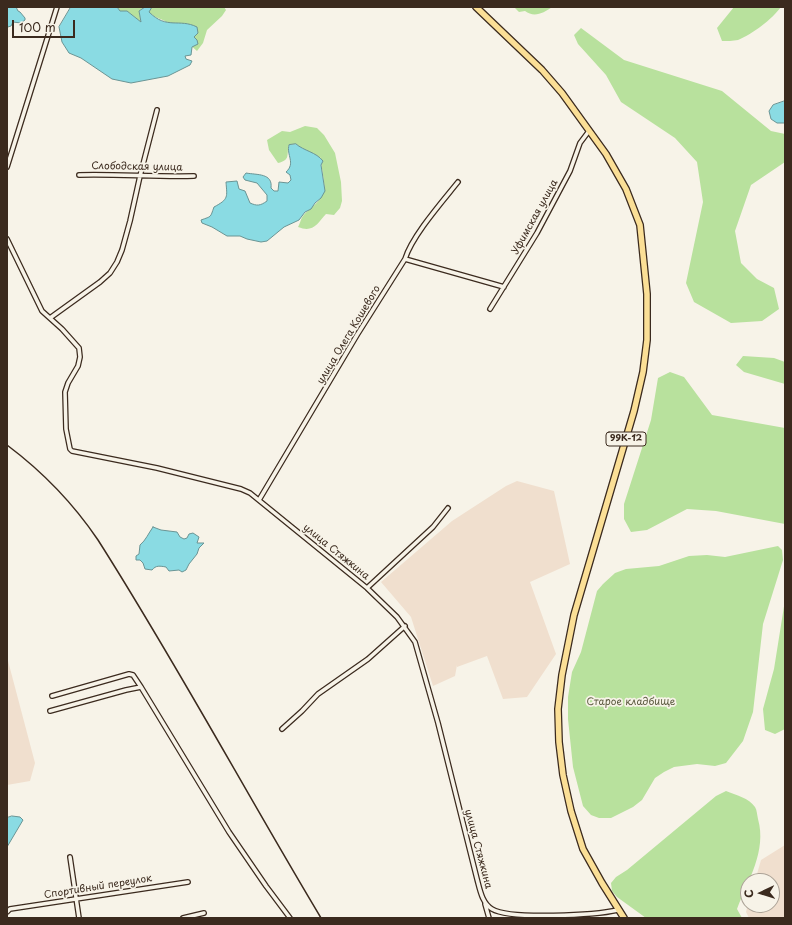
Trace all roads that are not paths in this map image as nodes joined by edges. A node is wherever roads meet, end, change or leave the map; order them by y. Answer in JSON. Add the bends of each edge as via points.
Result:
{"nodes":[{"id":1,"x":57,"y":7,"type":"edge"},
{"id":2,"x":476,"y":7,"type":"edge"},
{"id":3,"x":157,"y":110,"type":"dead end"},
{"id":4,"x":589,"y":131,"type":"junction"},
{"id":5,"x":7,"y":168,"type":"edge"},
{"id":6,"x":79,"y":175,"type":"dead end"},
{"id":7,"x":140,"y":176,"type":"junction"},
{"id":8,"x":194,"y":176,"type":"dead end"},
{"id":9,"x":458,"y":182,"type":"dead end"},
{"id":10,"x":7,"y":239,"type":"edge"},
{"id":11,"x":406,"y":260,"type":"junction"},
{"id":12,"x":504,"y":287,"type":"junction"},
{"id":13,"x":490,"y":309,"type":"dead end"},
{"id":14,"x":50,"y":318,"type":"junction"},
{"id":15,"x":259,"y":500,"type":"junction"},
{"id":16,"x":448,"y":508,"type":"dead end"},
{"id":17,"x":367,"y":588,"type":"junction"},
{"id":18,"x":405,"y":626,"type":"junction"},
{"id":19,"x":141,"y":687,"type":"junction"},
{"id":20,"x":52,"y":696,"type":"dead end"},
{"id":21,"x":50,"y":710,"type":"dead end"},
{"id":22,"x":282,"y":729,"type":"dead end"},
{"id":23,"x":70,"y":857,"type":"dead end"},
{"id":24,"x":188,"y":882,"type":"dead end"},
{"id":25,"x":76,"y":898,"type":"junction"},
{"id":26,"x":485,"y":903,"type":"junction"},
{"id":27,"x":8,"y":910,"type":"edge"},
{"id":28,"x":618,"y":910,"type":"junction"},
{"id":29,"x":204,"y":913,"type":"dead end"},
{"id":30,"x":79,"y":918,"type":"edge"},
{"id":31,"x":183,"y":918,"type":"edge"},
{"id":32,"x":290,"y":918,"type":"edge"},
{"id":33,"x":489,"y":918,"type":"edge"},
{"id":34,"x":624,"y":918,"type":"edge"}],
"edges":[{"from":1,"to":5,"type":"street"},
{"from":2,"to":4,"type":"main road","number":"99К-12","via":[[542,70]]},
{"from":3,"to":7,"type":"street"},
{"from":4,"to":12,"type":"street","name":"Уфимская улица","via":[[580,143],[570,171],[537,233]]},
{"from":4,"to":28,"type":"main road","number":"99К-12","via":[[626,189],[640,225],[647,294],[647,340],[634,411],[574,615],[562,675],[558,709],[559,742],[571,811],[583,849]]},
{"from":6,"to":7,"type":"street","name":"Слободская улица"},
{"from":7,"to":8,"type":"street","name":"Слободская улица"},
{"from":7,"to":14,"type":"street","via":[[129,228],[117,262],[100,282]]},
{"from":9,"to":11,"type":"street","name":"улица Олега Кошевого","via":[[408,250]]},
{"from":10,"to":14,"type":"street","name":"улица Стяжкина","via":[[42,311]]},
{"from":11,"to":12,"type":"street"},
{"from":11,"to":15,"type":"street","name":"улица Олега Кошевого","via":[[356,335]]},
{"from":12,"to":13,"type":"street","name":"Уфимская улица"},
{"from":14,"to":15,"type":"street","name":"улица Стяжкина","via":[[79,348],[78,366],[65,392],[66,429],[70,449],[241,489]]},
{"from":15,"to":17,"type":"street","name":"улица Стяжкина"},
{"from":16,"to":17,"type":"street","via":[[433,527]]},
{"from":17,"to":18,"type":"street","name":"улица Стяжкина"},
{"from":18,"to":22,"type":"street","via":[[368,659],[318,694]]},
{"from":18,"to":26,"type":"street","name":"улица Стяжкина","via":[[415,642]]},
{"from":19,"to":20,"type":"street","via":[[133,675],[129,674]]},
{"from":19,"to":21,"type":"street"},
{"from":19,"to":32,"type":"street","via":[[229,832]]},
{"from":23,"to":25,"type":"street"},
{"from":24,"to":25,"type":"street","name":"Спортивный переулок"},
{"from":25,"to":27,"type":"street","name":"Спортивный переулок"},
{"from":25,"to":30,"type":"street"},
{"from":26,"to":28,"type":"street","name":"улица Стяжкина","via":[[492,910],[526,915],[604,913]]},
{"from":26,"to":33,"type":"street"},
{"from":28,"to":34,"type":"main road","number":"99К-12"},
{"from":29,"to":31,"type":"street"}]}
